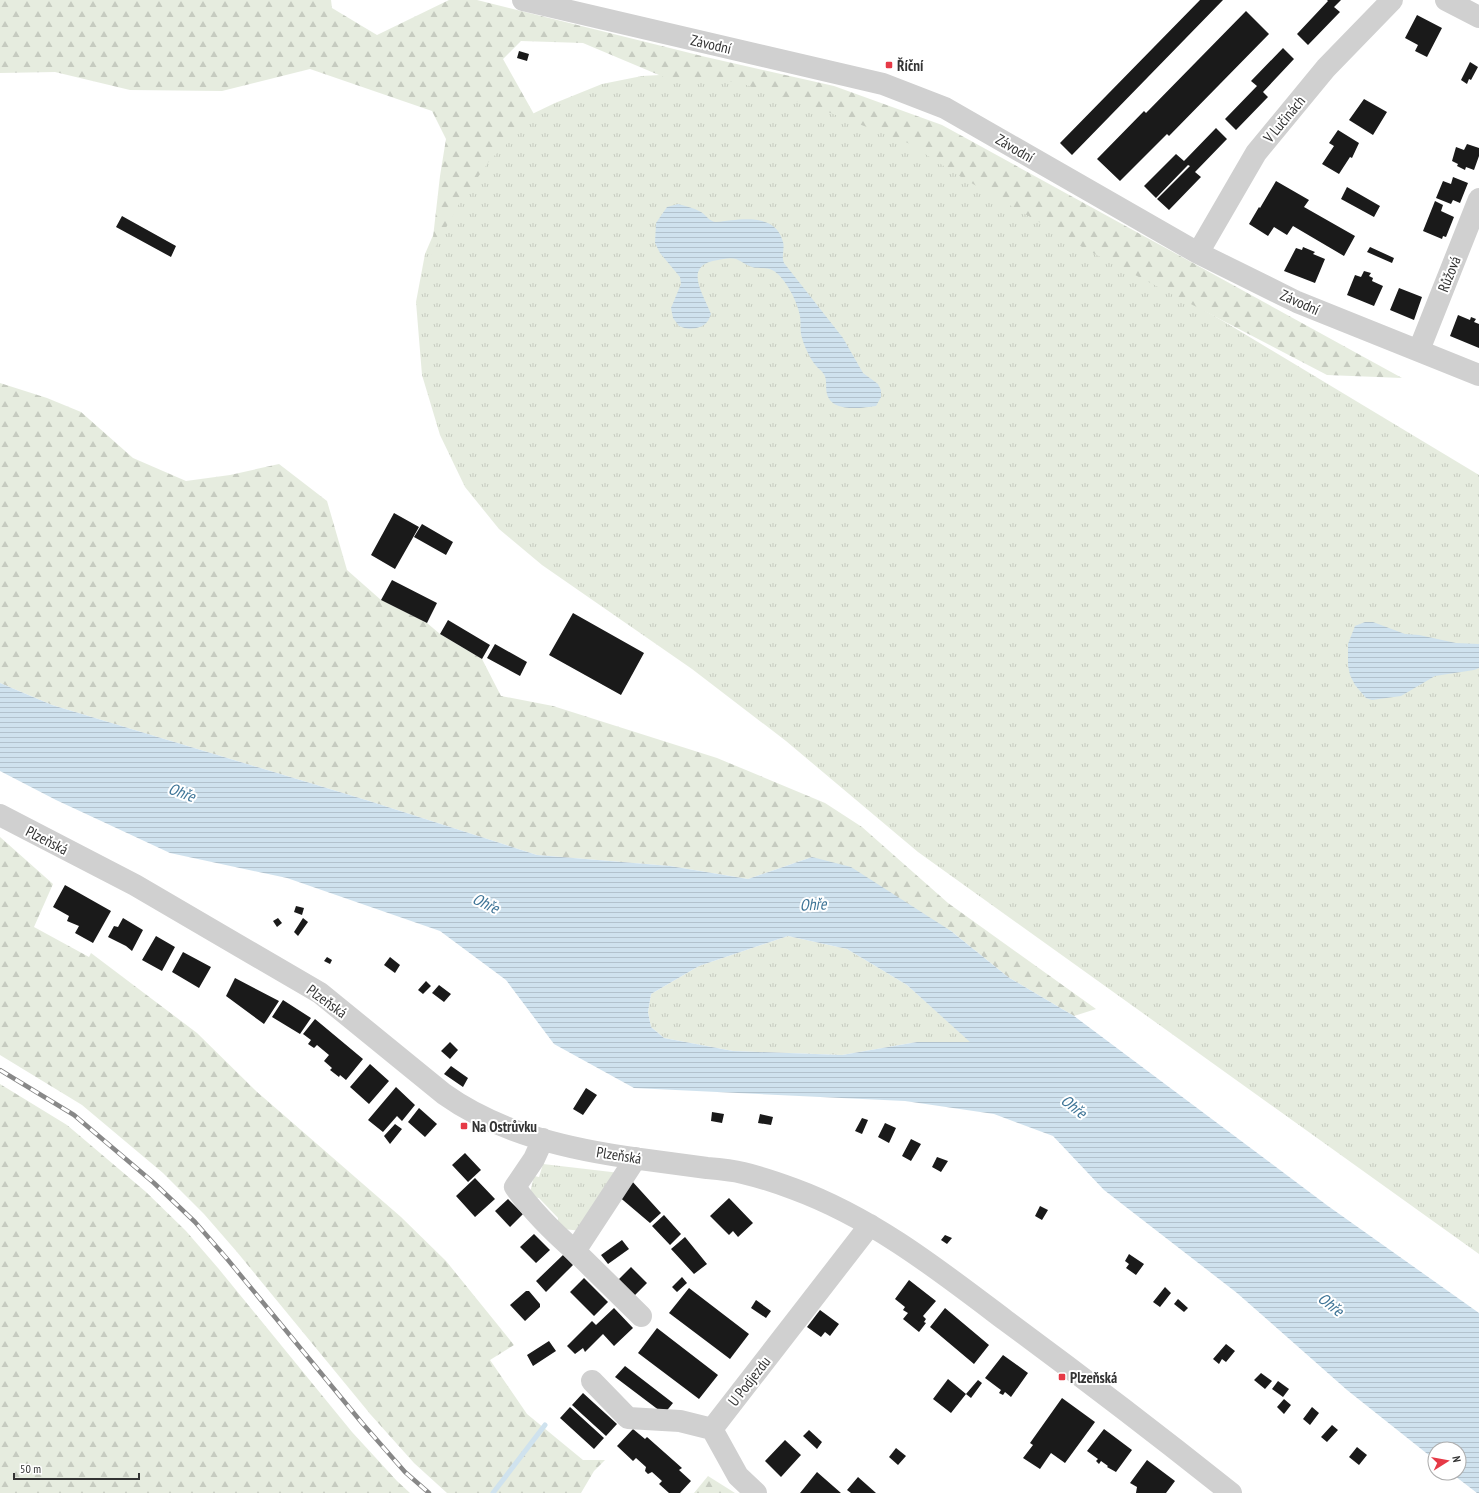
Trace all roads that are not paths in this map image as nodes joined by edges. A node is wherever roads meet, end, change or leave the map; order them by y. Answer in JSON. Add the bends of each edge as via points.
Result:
{"nodes":[{"id":1,"x":523,"y":0,"type":"edge"},
{"id":2,"x":1392,"y":0,"type":"edge"},
{"id":3,"x":1446,"y":0,"type":"edge"},
{"id":4,"x":1479,"y":17,"type":"edge"},
{"id":5,"x":1479,"y":199,"type":"edge"},
{"id":6,"x":1198,"y":253,"type":"junction"},
{"id":7,"x":1419,"y":350,"type":"junction"},
{"id":8,"x":1479,"y":375,"type":"edge"},
{"id":9,"x":0,"y":815,"type":"edge"},
{"id":10,"x":543,"y":1139,"type":"junction"},
{"id":11,"x":636,"y":1158,"type":"junction"},
{"id":12,"x":870,"y":1224,"type":"junction"},
{"id":13,"x":575,"y":1251,"type":"junction"},
{"id":14,"x":641,"y":1316,"type":"dead end"},
{"id":15,"x":592,"y":1381,"type":"dead end"},
{"id":16,"x":712,"y":1429,"type":"junction"},
{"id":17,"x":756,"y":1493,"type":"edge"},
{"id":18,"x":1231,"y":1493,"type":"edge"}],
"edges":[{"from":1,"to":6,"type":"street","name":"Závodní","via":[[883,84],[945,108]]},
{"from":2,"to":6,"type":"street","name":"V Lučinách","via":[[1326,68],[1256,153]]},
{"from":3,"to":4,"type":"street"},
{"from":5,"to":7,"type":"street","name":"Růžová"},
{"from":6,"to":7,"type":"street","name":"Závodní","via":[[1297,302]]},
{"from":7,"to":8,"type":"street","name":"Závodní"},
{"from":9,"to":10,"type":"street","name":"Plzeňská","via":[[135,885],[320,993],[460,1105],[509,1128]]},
{"from":10,"to":11,"type":"street","name":"Plzeňská"},
{"from":10,"to":13,"type":"street","via":[[534,1159],[515,1187],[548,1228]]},
{"from":11,"to":12,"type":"street","name":"Plzeňská","via":[[741,1172],[795,1189]]},
{"from":11,"to":13,"type":"street"},
{"from":12,"to":16,"type":"street","name":"U Podjezdu"},
{"from":12,"to":18,"type":"street","name":"Plzeňská","via":[[930,1264],[1148,1427]]},
{"from":13,"to":14,"type":"street"},
{"from":15,"to":16,"type":"street","via":[[628,1418],[680,1421]]},
{"from":16,"to":17,"type":"street","via":[[738,1476]]}]}
